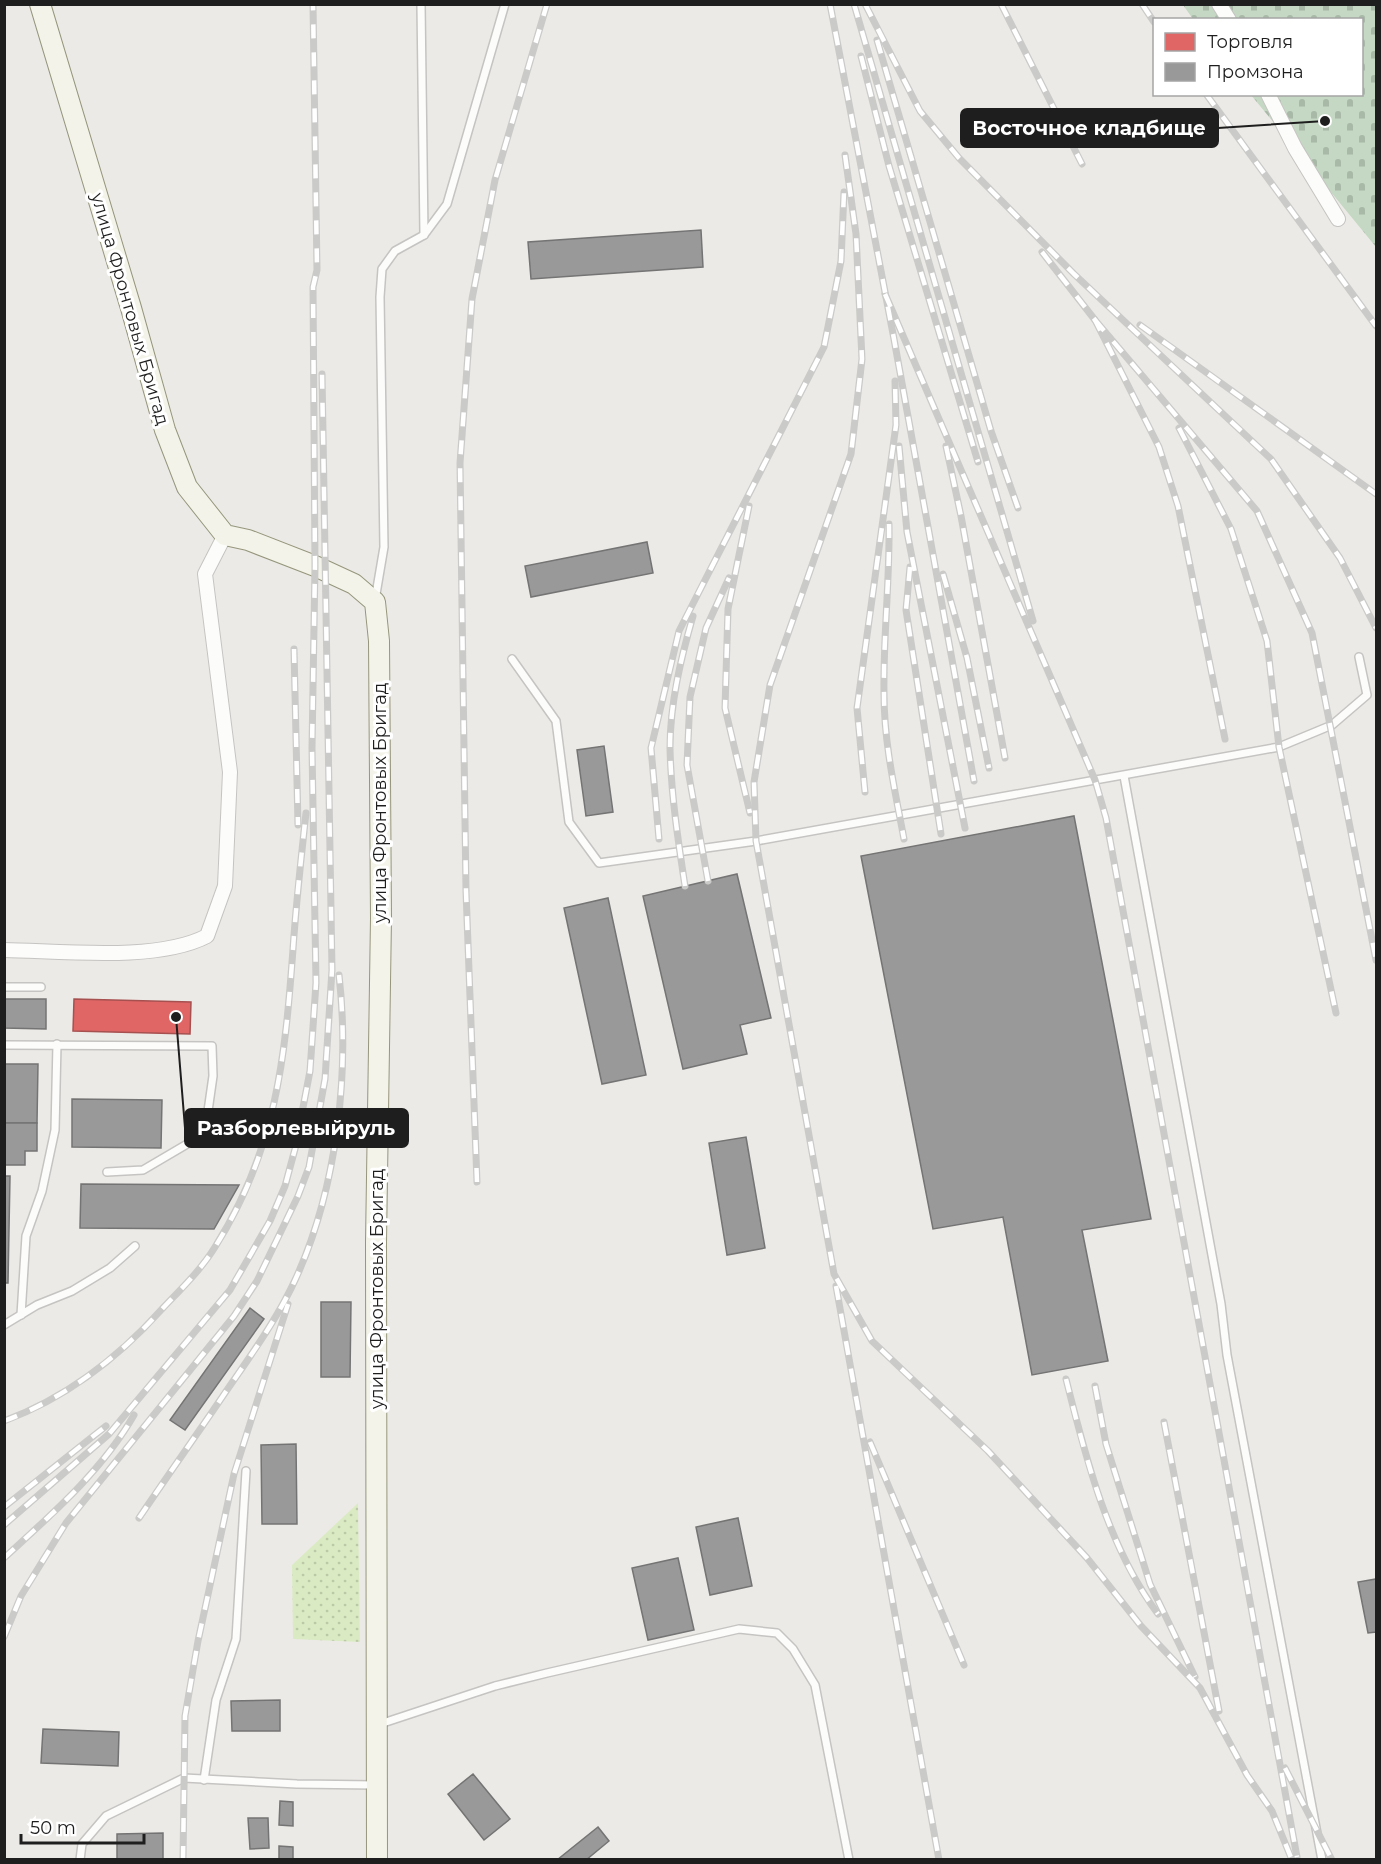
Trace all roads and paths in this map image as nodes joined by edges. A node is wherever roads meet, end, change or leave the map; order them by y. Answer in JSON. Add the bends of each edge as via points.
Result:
{"nodes":[{"id":1,"x":40,"y":4,"type":"edge"},
{"id":2,"x":421,"y":4,"type":"edge"},
{"id":3,"x":505,"y":4,"type":"edge"},
{"id":4,"x":1219,"y":4,"type":"edge"},
{"id":5,"x":1228,"y":18,"type":"edge"},
{"id":6,"x":1269,"y":96,"type":"edge"},
{"id":7,"x":1338,"y":219,"type":"dead end"},
{"id":8,"x":424,"y":234,"type":"junction"},
{"id":9,"x":225,"y":535,"type":"junction"},
{"id":10,"x":375,"y":602,"type":"junction"},
{"id":11,"x":1359,"y":657,"type":"dead end"},
{"id":12,"x":512,"y":659,"type":"dead end"},
{"id":13,"x":1124,"y":776,"type":"junction"},
{"id":14,"x":4,"y":950,"type":"edge"},
{"id":15,"x":4,"y":987,"type":"edge"},
{"id":16,"x":40,"y":987,"type":"dead end"},
{"id":17,"x":57,"y":1044,"type":"junction"},
{"id":18,"x":4,"y":1045,"type":"edge"},
{"id":19,"x":107,"y":1172,"type":"dead end"},
{"id":20,"x":135,"y":1246,"type":"dead end"},
{"id":21,"x":21,"y":1315,"type":"junction"},
{"id":22,"x":4,"y":1325,"type":"edge"},
{"id":23,"x":246,"y":1471,"type":"dead end"},
{"id":24,"x":377,"y":1725,"type":"junction"},
{"id":25,"x":204,"y":1780,"type":"junction"},
{"id":26,"x":377,"y":1785,"type":"junction"},
{"id":27,"x":80,"y":1860,"type":"edge"},
{"id":28,"x":377,"y":1860,"type":"edge"},
{"id":29,"x":849,"y":1860,"type":"edge"},
{"id":30,"x":1322,"y":1860,"type":"edge"}],
"edges":[{"from":1,"to":9,"type":"main road","name":"улица Фронтовых Бригад","via":[[165,430],[187,487]]},
{"from":2,"to":8,"type":"lane"},
{"from":3,"to":8,"type":"lane","via":[[447,204]]},
{"from":4,"to":5,"type":"street"},
{"from":6,"to":7,"type":"street"},
{"from":8,"to":10,"type":"lane","via":[[395,251],[382,269],[384,547]]},
{"from":9,"to":10,"type":"main road","via":[[291,556],[354,584]]},
{"from":9,"to":14,"type":"street","via":[[205,574],[230,772],[225,886],[207,936],[159,952]]},
{"from":10,"to":24,"type":"main road","name":"улица Фронтовых Бригад","via":[[379,642],[381,907],[376,1242]]},
{"from":11,"to":13,"type":"lane","via":[[1368,695],[1332,725],[1279,747]]},
{"from":12,"to":13,"type":"lane","via":[[556,722],[569,822],[599,863],[756,841]]},
{"from":13,"to":30,"type":"lane"},
{"from":15,"to":16,"type":"lane"},
{"from":17,"to":18,"type":"lane"},
{"from":17,"to":19,"type":"lane","via":[[212,1046],[208,1111],[194,1140],[143,1170]]},
{"from":17,"to":21,"type":"lane","via":[[55,1130],[44,1183],[26,1236]]},
{"from":20,"to":21,"type":"lane","via":[[100,1274]]},
{"from":21,"to":22,"type":"lane"},
{"from":23,"to":25,"type":"lane","via":[[236,1639],[216,1700]]},
{"from":24,"to":26,"type":"main road","name":"улица Фронтовых Бригад"},
{"from":24,"to":29,"type":"lane","via":[[495,1686],[739,1629],[777,1633],[793,1649],[815,1685]]},
{"from":25,"to":26,"type":"lane"},
{"from":25,"to":27,"type":"lane","via":[[184,1778],[106,1816],[82,1844]]},
{"from":26,"to":28,"type":"main road","name":"улица Фронтовых Бригад"}]}
